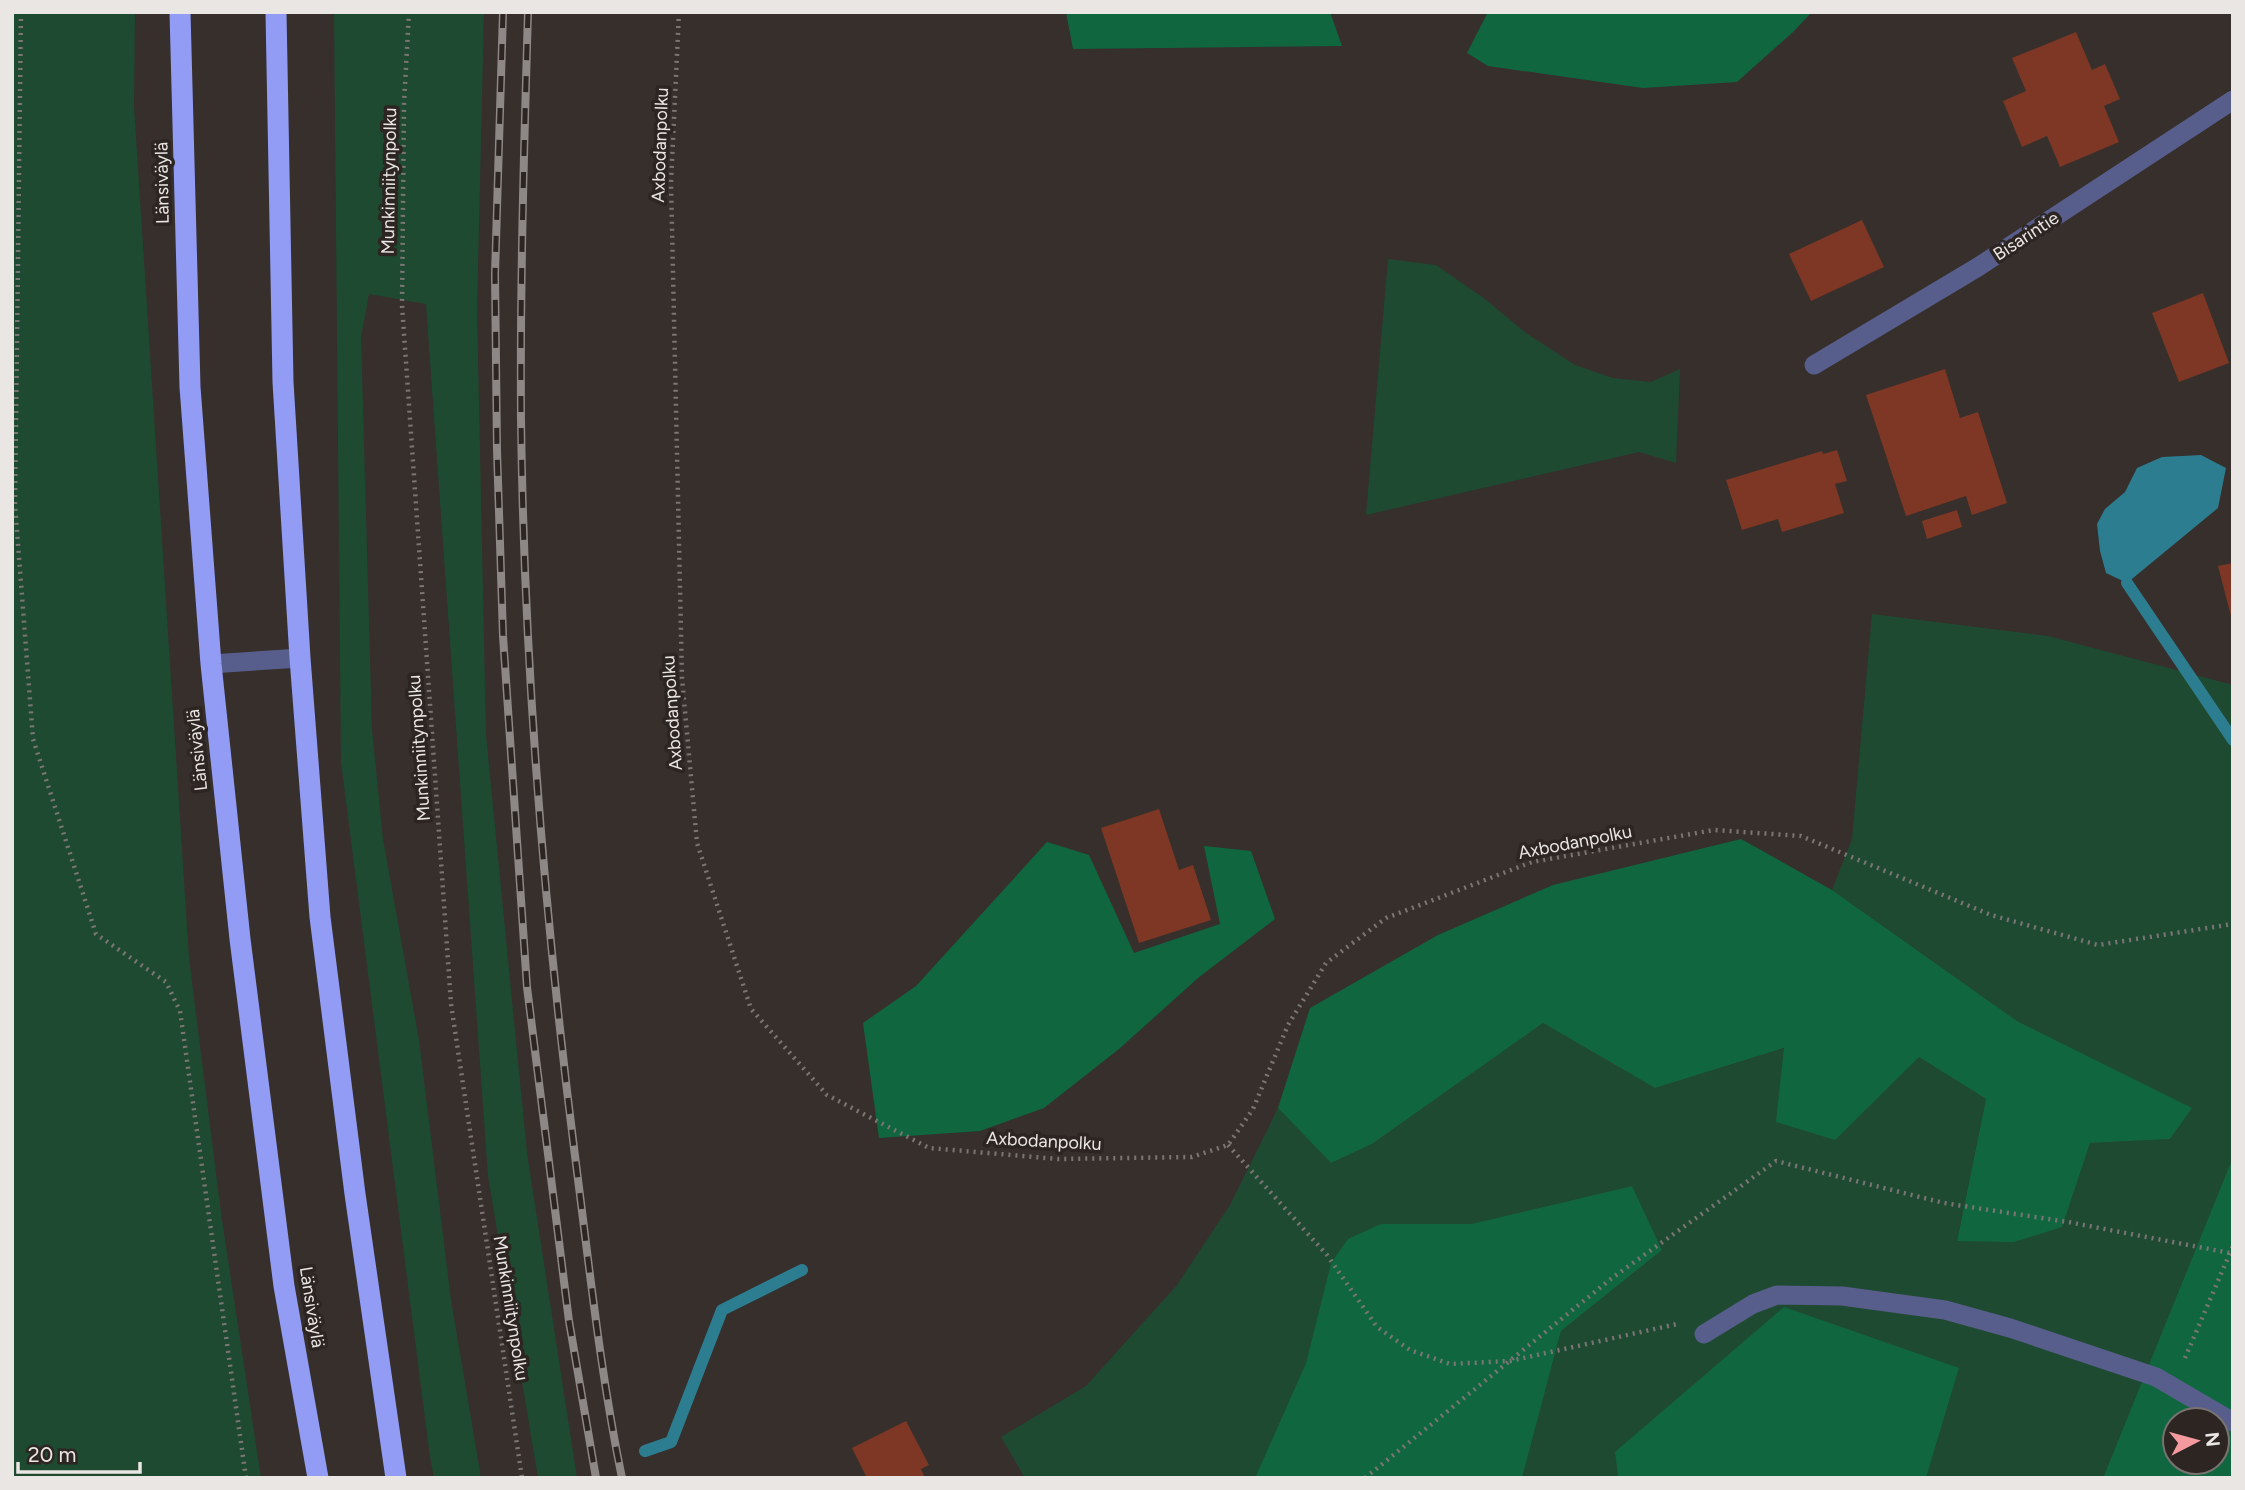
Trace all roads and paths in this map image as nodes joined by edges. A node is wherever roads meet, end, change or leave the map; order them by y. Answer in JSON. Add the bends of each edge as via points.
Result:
{"nodes":[{"id":1,"x":22,"y":12,"type":"edge"},
{"id":2,"x":180,"y":12,"type":"edge"},
{"id":3,"x":276,"y":12,"type":"edge"},
{"id":4,"x":409,"y":12,"type":"edge"},
{"id":5,"x":679,"y":12,"type":"edge"},
{"id":6,"x":2233,"y":100,"type":"edge"},
{"id":7,"x":1814,"y":365,"type":"dead end"},
{"id":8,"x":300,"y":658,"type":"junction"},
{"id":9,"x":211,"y":664,"type":"junction"},
{"id":10,"x":2233,"y":924,"type":"edge"},
{"id":11,"x":1228,"y":1145,"type":"junction"},
{"id":12,"x":2233,"y":1246,"type":"edge"},
{"id":13,"x":1704,"y":1334,"type":"joint"},
{"id":14,"x":2172,"y":1386,"type":"junction"},
{"id":15,"x":2233,"y":1422,"type":"edge"},
{"id":16,"x":246,"y":1478,"type":"edge"},
{"id":17,"x":318,"y":1478,"type":"edge"},
{"id":18,"x":396,"y":1478,"type":"edge"},
{"id":19,"x":522,"y":1478,"type":"edge"}],
"edges":[{"from":1,"to":16,"type":"path","via":[[15,505],[33,739],[96,934],[166,982],[180,1011]]},
{"from":2,"to":9,"type":"highway","name":"Länsiväylä","via":[[190,387]]},
{"from":3,"to":8,"type":"highway","via":[[283,382]]},
{"from":4,"to":19,"type":"path","name":"Munkinniitynpolku","via":[[402,305],[451,1004]]},
{"from":5,"to":11,"type":"path","name":"Axbodanpolku","via":[[671,183],[682,678],[697,843],[751,1009],[828,1095],[929,1148],[1058,1159],[1165,1158],[1192,1157]]},
{"from":6,"to":7,"type":"street","name":"Bisarintie","via":[[1978,267]]},
{"from":8,"to":9,"type":"street"},
{"from":8,"to":18,"type":"highway","via":[[327,979]]},
{"from":9,"to":17,"type":"highway","name":"Länsiväylä","via":[[284,1286]]},
{"from":10,"to":11,"type":"path","name":"Axbodanpolku","via":[[2098,945],[1991,915],[1801,836],[1714,831],[1532,862],[1386,918],[1326,963],[1288,1025],[1253,1109]]},
{"from":11,"to":13,"type":"path","via":[[1327,1255],[1377,1327],[1410,1350],[1450,1364],[1510,1362],[1681,1324]]},
{"from":12,"to":14,"type":"path"},
{"from":13,"to":14,"type":"street","via":[[1777,1295],[1842,1296],[1945,1310],[2157,1377]]},
{"from":14,"to":15,"type":"street"}]}
